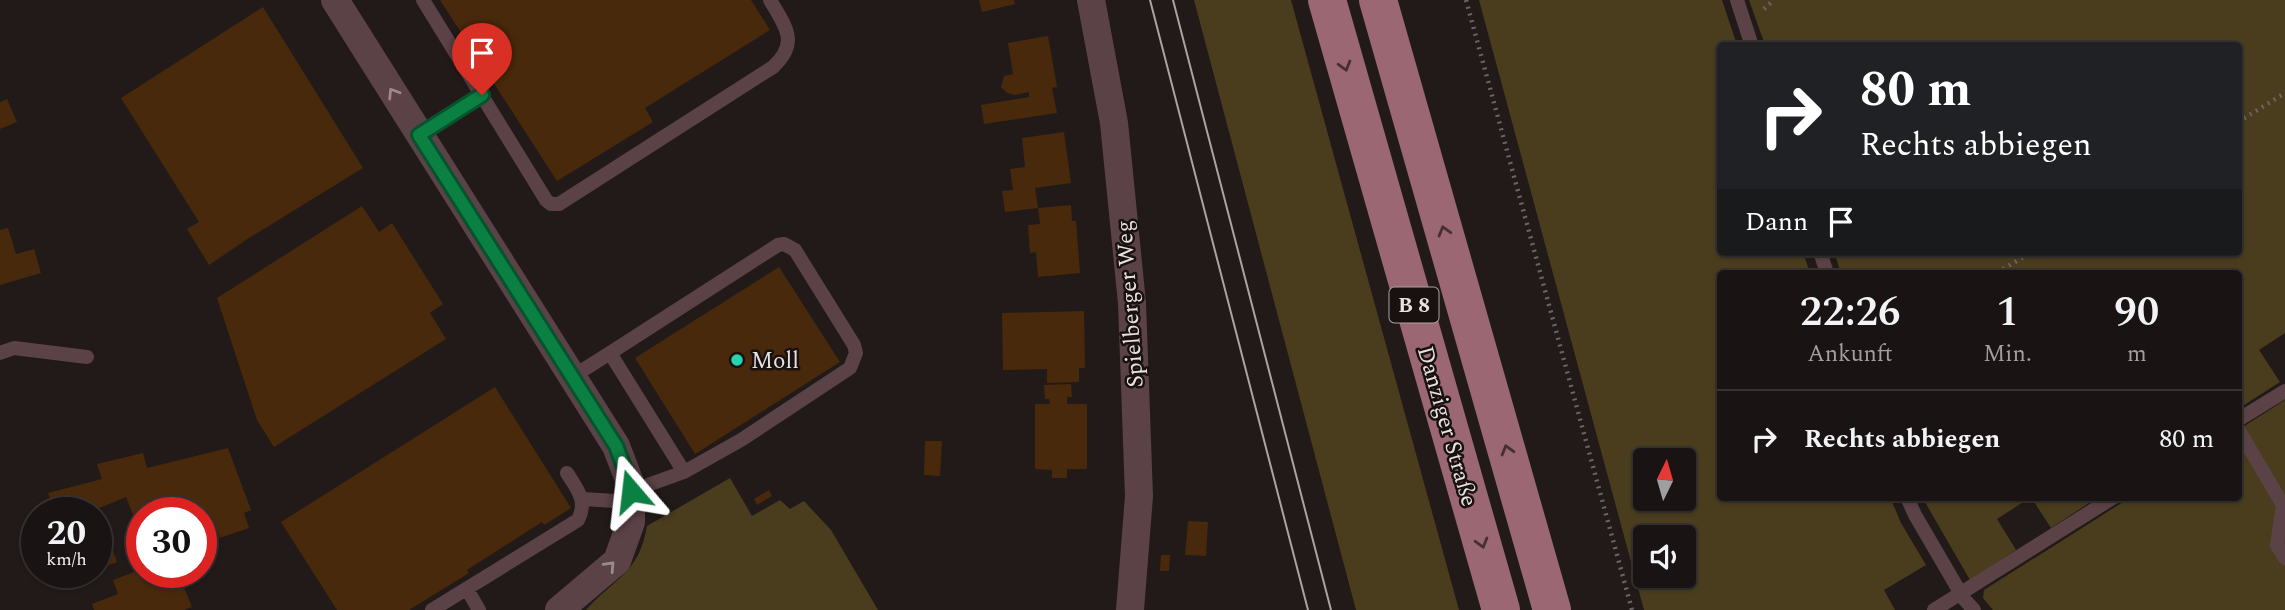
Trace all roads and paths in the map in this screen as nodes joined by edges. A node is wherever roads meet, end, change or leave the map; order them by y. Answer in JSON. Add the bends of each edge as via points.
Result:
{"nodes":[{"id":1,"x":335,"y":0,"type":"edge"},
{"id":2,"x":424,"y":0,"type":"edge"},
{"id":3,"x":770,"y":0,"type":"edge"},
{"id":4,"x":1091,"y":0,"type":"edge"},
{"id":5,"x":1326,"y":0,"type":"edge"},
{"id":6,"x":1378,"y":0,"type":"edge"},
{"id":7,"x":1466,"y":0,"type":"edge"},
{"id":8,"x":1737,"y":0,"type":"edge"},
{"id":9,"x":1751,"y":42,"type":"edge"},
{"id":10,"x":2285,"y":93,"type":"edge"},
{"id":11,"x":482,"y":95,"type":"junction"},
{"id":12,"x":2242,"y":120,"type":"edge"},
{"id":13,"x":419,"y":135,"type":"junction"},
{"id":14,"x":2025,"y":256,"type":"edge"},
{"id":15,"x":2002,"y":270,"type":"edge"},
{"id":16,"x":0,"y":353,"type":"edge"},
{"id":17,"x":610,"y":353,"type":"junction"},
{"id":18,"x":87,"y":357,"type":"dead end"},
{"id":19,"x":572,"y":377,"type":"junction"},
{"id":20,"x":2285,"y":390,"type":"edge"},
{"id":21,"x":2242,"y":417,"type":"edge"},
{"id":22,"x":2242,"y":436,"type":"edge"},
{"id":23,"x":567,"y":472,"type":"dead end"},
{"id":24,"x":684,"y":472,"type":"junction"},
{"id":25,"x":631,"y":497,"type":"junction"},
{"id":26,"x":583,"y":499,"type":"junction"},
{"id":27,"x":1909,"y":501,"type":"edge"},
{"id":28,"x":2108,"y":501,"type":"edge"},
{"id":29,"x":2285,"y":558,"type":"edge"},
{"id":30,"x":467,"y":589,"type":"junction"},
{"id":31,"x":1961,"y":593,"type":"junction"},
{"id":32,"x":432,"y":610,"type":"edge"},
{"id":33,"x":479,"y":610,"type":"edge"},
{"id":34,"x":559,"y":610,"type":"edge"},
{"id":35,"x":1130,"y":610,"type":"edge"},
{"id":36,"x":1501,"y":610,"type":"edge"},
{"id":37,"x":1552,"y":610,"type":"edge"},
{"id":38,"x":1632,"y":610,"type":"edge"},
{"id":39,"x":1934,"y":610,"type":"edge"},
{"id":40,"x":1973,"y":610,"type":"edge"}],
"edges":[{"from":13,"to":1,"type":"street","one_way":true},
{"from":2,"to":11,"type":"lane"},
{"from":3,"to":11,"type":"lane","via":[[787,29],[789,46],[773,67],[559,204],[546,200]]},
{"from":4,"to":35,"type":"street","name":"Spielberger Weg","via":[[1115,123],[1132,303],[1139,496]]},
{"from":5,"to":36,"type":"main road","name":"Danziger Straße","number":"B 8","one_way":true},
{"from":37,"to":6,"type":"main road","number":"B 8","one_way":true},
{"from":7,"to":38,"type":"path"},
{"from":8,"to":9,"type":"lane"},
{"from":10,"to":12,"type":"path"},
{"from":11,"to":13,"type":"lane"},
{"from":13,"to":19,"type":"street"},
{"from":14,"to":15,"type":"path"},
{"from":16,"to":18,"type":"lane","via":[[14,348]]},
{"from":17,"to":19,"type":"lane"},
{"from":17,"to":24,"type":"lane"},
{"from":17,"to":24,"type":"lane","via":[[778,245],[795,250],[854,345],[850,368]]},
{"from":19,"to":25,"type":"street","via":[[616,446]]},
{"from":20,"to":21,"type":"lane"},
{"from":22,"to":29,"type":"lane","via":[[2283,505],[2277,545]]},
{"from":23,"to":26,"type":"lane"},
{"from":24,"to":25,"type":"lane"},
{"from":25,"to":26,"type":"lane"},
{"from":34,"to":25,"type":"street","one_way":true,"via":[[617,562],[631,523]]},
{"from":26,"to":30,"type":"lane","via":[[582,512],[573,525]]},
{"from":27,"to":31,"type":"lane"},
{"from":28,"to":31,"type":"lane"},
{"from":30,"to":32,"type":"lane"},
{"from":30,"to":33,"type":"lane"},
{"from":31,"to":39,"type":"lane"},
{"from":31,"to":40,"type":"lane"}]}
